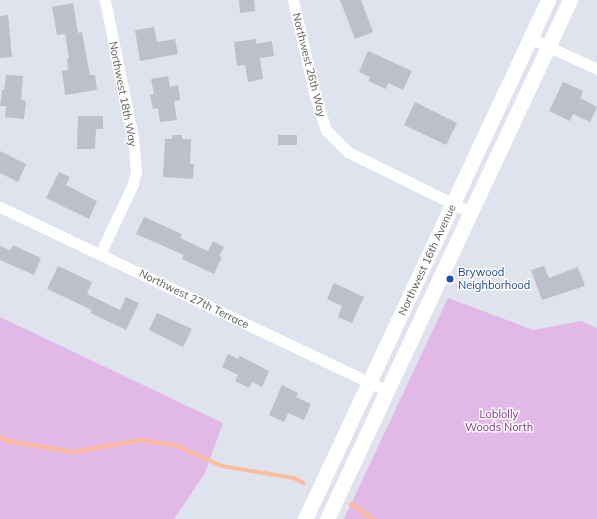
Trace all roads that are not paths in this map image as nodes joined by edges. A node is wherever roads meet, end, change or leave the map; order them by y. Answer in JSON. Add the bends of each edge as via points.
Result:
{"nodes":[{"id":1,"x":105,"y":0,"type":"edge"},
{"id":2,"x":293,"y":0,"type":"edge"},
{"id":3,"x":548,"y":0,"type":"edge"},
{"id":4,"x":570,"y":0,"type":"edge"},
{"id":5,"x":530,"y":38,"type":"junction"},
{"id":6,"x":548,"y":46,"type":"junction"},
{"id":7,"x":597,"y":69,"type":"edge"},
{"id":8,"x":453,"y":204,"type":"junction"},
{"id":9,"x":0,"y":207,"type":"edge"},
{"id":10,"x":470,"y":212,"type":"junction"},
{"id":11,"x":100,"y":254,"type":"junction"},
{"id":12,"x":369,"y":383,"type":"junction"},
{"id":13,"x":387,"y":391,"type":"junction"},
{"id":14,"x":305,"y":519,"type":"edge"},
{"id":15,"x":327,"y":519,"type":"edge"}],
"edges":[{"from":1,"to":11,"type":"street","name":"Northwest 18th Way","via":[[133,137],[136,171],[133,184]]},
{"from":2,"to":8,"type":"street","name":"Northwest 26th Way","via":[[315,96],[326,130],[348,152]]},
{"from":3,"to":5,"type":"main road","name":"Northwest 16th Avenue"},
{"from":4,"to":6,"type":"main road","name":"Northwest 16th Avenue"},
{"from":5,"to":6,"type":"street"},
{"from":5,"to":8,"type":"main road","name":"Northwest 16th Avenue"},
{"from":6,"to":7,"type":"street"},
{"from":6,"to":10,"type":"main road","name":"Northwest 16th Avenue"},
{"from":8,"to":10,"type":"street","name":"Northwest 26th Way"},
{"from":8,"to":12,"type":"main road","name":"Northwest 16th Avenue"},
{"from":9,"to":11,"type":"street","name":"Northwest 27th Terrace"},
{"from":10,"to":13,"type":"main road","name":"Northwest 16th Avenue"},
{"from":11,"to":12,"type":"street","name":"Northwest 27th Terrace"},
{"from":12,"to":13,"type":"street","name":"Northwest 27th Terrace"},
{"from":12,"to":14,"type":"main road","name":"Northwest 16th Avenue"},
{"from":13,"to":15,"type":"main road","name":"Northwest 16th Avenue"}]}
